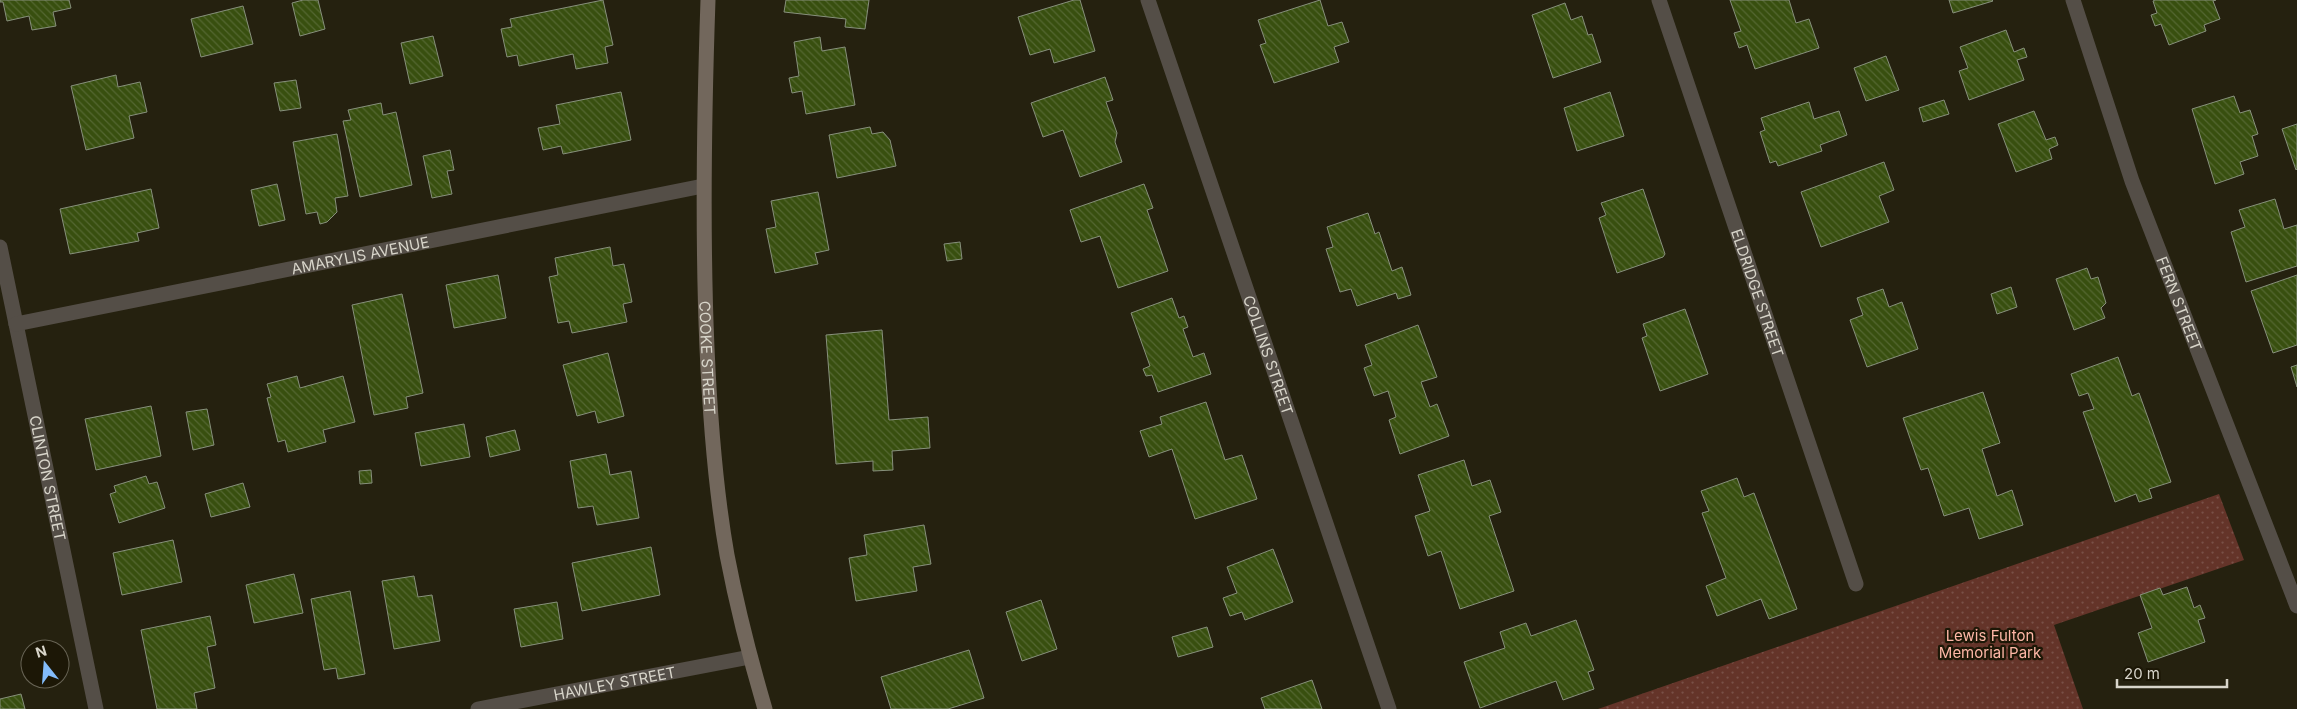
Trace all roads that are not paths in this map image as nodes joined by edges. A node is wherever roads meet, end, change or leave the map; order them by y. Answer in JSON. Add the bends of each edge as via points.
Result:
{"nodes":[{"id":1,"x":708,"y":0,"type":"edge"},
{"id":2,"x":1148,"y":0,"type":"edge"},
{"id":3,"x":1659,"y":0,"type":"edge"},
{"id":4,"x":2073,"y":0,"type":"edge"},
{"id":5,"x":704,"y":186,"type":"junction"},
{"id":6,"x":0,"y":247,"type":"edge"},
{"id":7,"x":16,"y":324,"type":"junction"},
{"id":8,"x":1856,"y":584,"type":"dead end"},
{"id":9,"x":2297,"y":606,"type":"edge"},
{"id":10,"x":750,"y":657,"type":"junction"},
{"id":11,"x":96,"y":709,"type":"edge"},
{"id":12,"x":478,"y":709,"type":"edge"},
{"id":13,"x":765,"y":709,"type":"edge"},
{"id":14,"x":1389,"y":709,"type":"edge"}],
"edges":[{"from":1,"to":5,"type":"main road","name":"COOKE STREET"},
{"from":2,"to":14,"type":"street","name":"COLLINS STREET"},
{"from":3,"to":8,"type":"street","name":"ELDRIDGE STREET"},
{"from":4,"to":9,"type":"street","name":"FERN STREET","via":[[2132,181]]},
{"from":5,"to":7,"type":"street","name":"AMARYLIS AVENUE"},
{"from":5,"to":10,"type":"main road","name":"COOKE STREET","via":[[708,373],[716,477],[727,554]]},
{"from":6,"to":7,"type":"street","name":"CLINTON STREET"},
{"from":7,"to":11,"type":"street","name":"CLINTON STREET"},
{"from":10,"to":12,"type":"street","name":"HAWLEY STREET"},
{"from":10,"to":13,"type":"main road","name":"COOKE STREET"}]}
